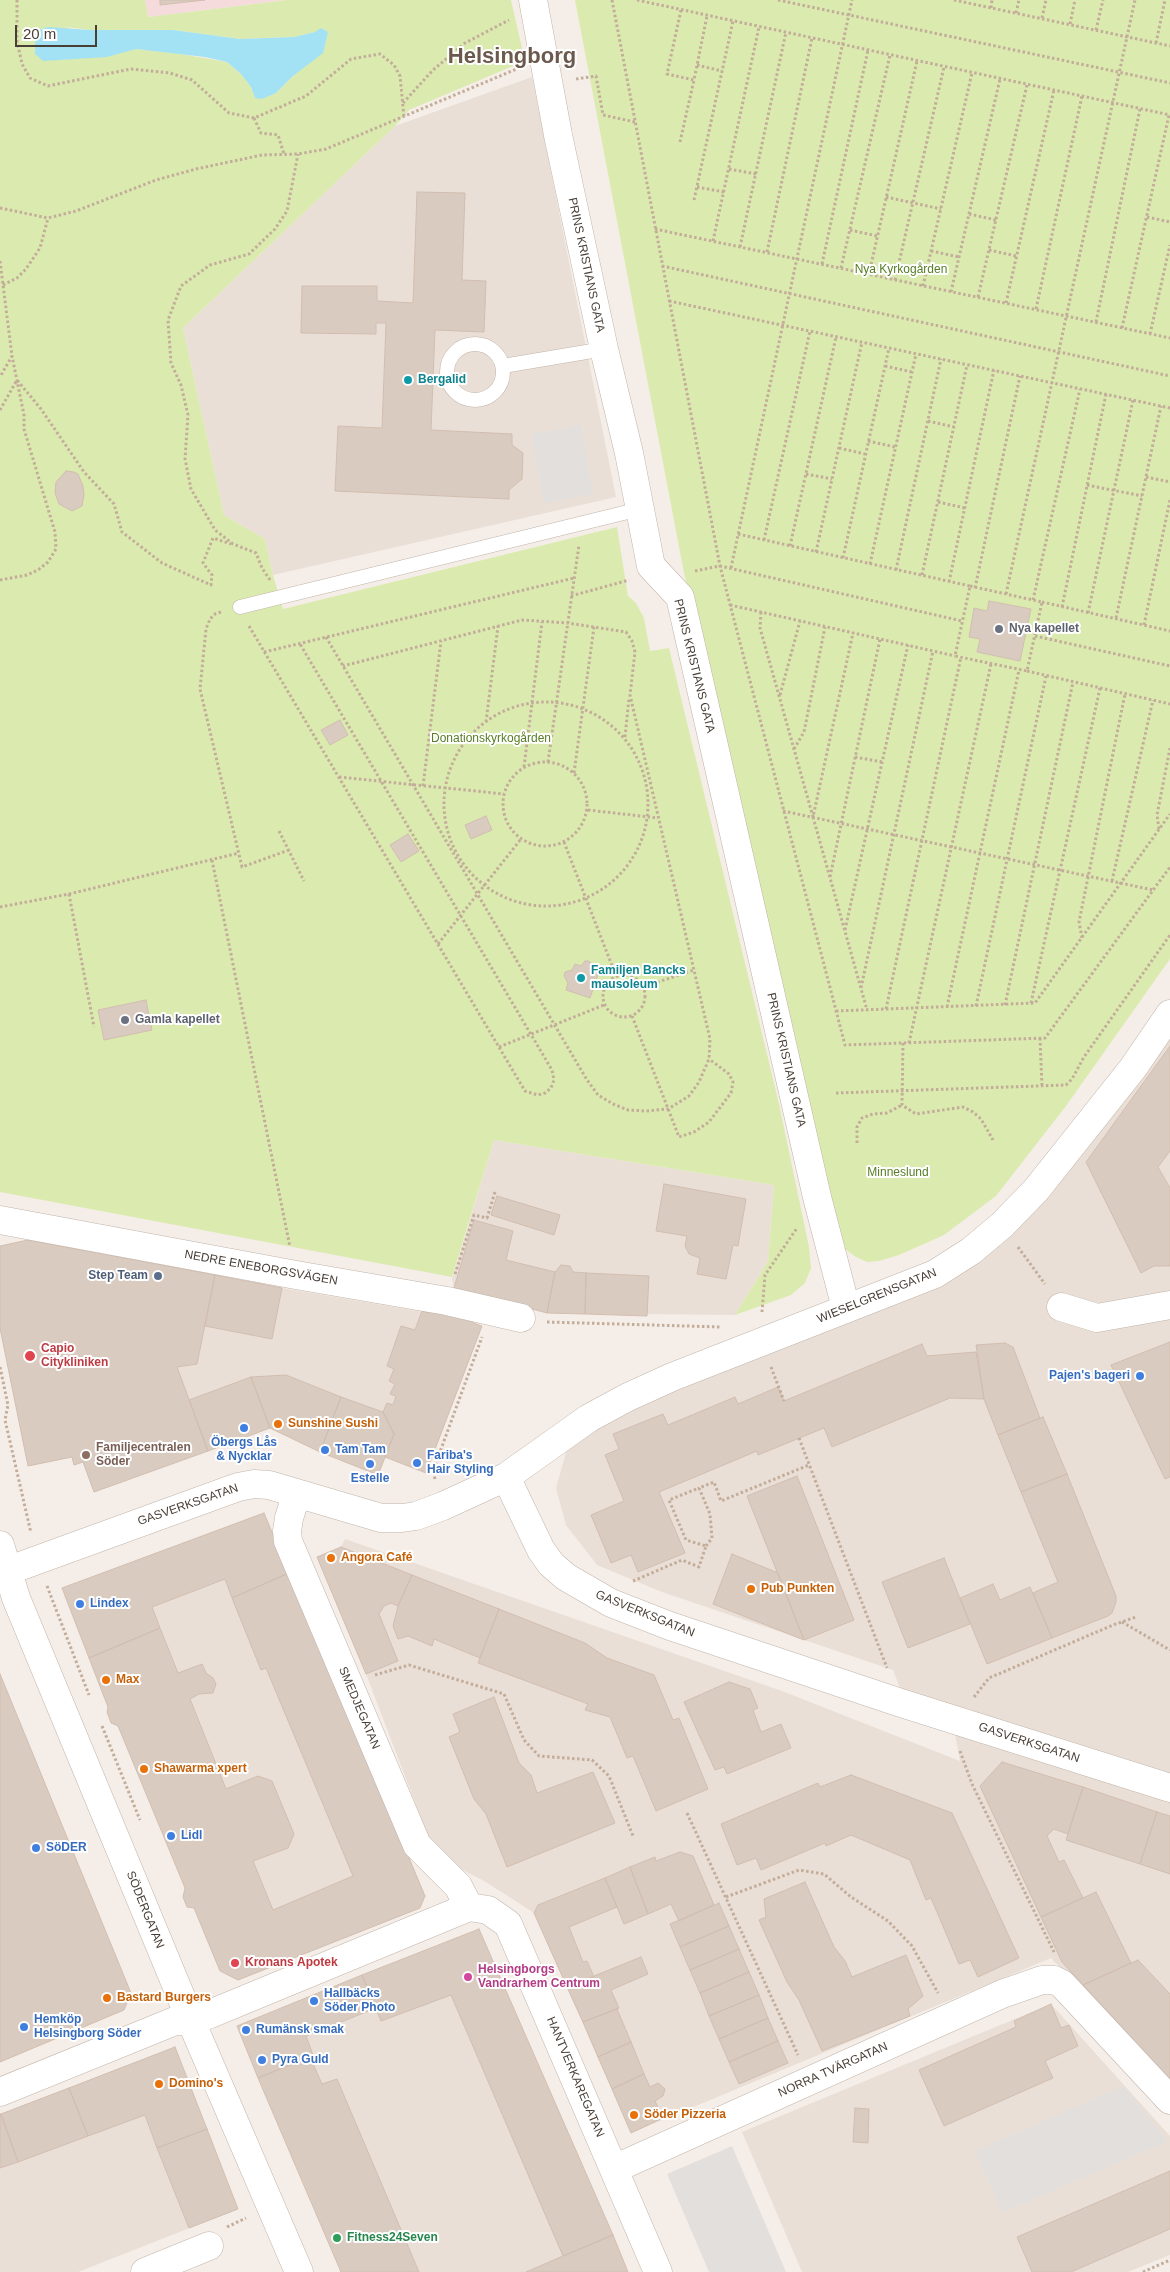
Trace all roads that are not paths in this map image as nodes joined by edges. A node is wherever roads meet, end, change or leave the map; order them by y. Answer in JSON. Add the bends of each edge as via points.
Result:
{"nodes":[{"id":1,"x":534,"y":6,"type":"edge"},
{"id":2,"x":604,"y":349,"type":"junction"},
{"id":3,"x":503,"y":366,"type":"junction"},
{"id":4,"x":640,"y":509,"type":"junction"},
{"id":5,"x":240,"y":607,"type":"dead end"},
{"id":6,"x":1170,"y":1014,"type":"edge"},
{"id":7,"x":0,"y":1220,"type":"edge"},
{"id":8,"x":1170,"y":1305,"type":"edge"},
{"id":9,"x":1061,"y":1307,"type":"road end"},
{"id":10,"x":846,"y":1308,"type":"junction"},
{"id":11,"x":522,"y":1318,"type":"road end"},
{"id":12,"x":506,"y":1477,"type":"junction"},
{"id":13,"x":297,"y":1493,"type":"junction"},
{"id":14,"x":0,"y":1545,"type":"edge"},
{"id":15,"x":7,"y":1571,"type":"junction"},
{"id":16,"x":1170,"y":1788,"type":"edge"},
{"id":17,"x":468,"y":1907,"type":"junction"},
{"id":18,"x":191,"y":2021,"type":"junction"},
{"id":19,"x":0,"y":2092,"type":"edge"},
{"id":20,"x":1170,"y":2100,"type":"edge"},
{"id":21,"x":614,"y":2168,"type":"junction"},
{"id":22,"x":209,"y":2246,"type":"dead end"},
{"id":23,"x":145,"y":2272,"type":"edge"},
{"id":24,"x":299,"y":2272,"type":"edge"},
{"id":25,"x":658,"y":2272,"type":"edge"}],
"edges":[{"from":1,"to":2,"type":"street","name":"PRINS KRISTIANS GATA"},
{"from":2,"to":3,"type":"lane"},
{"from":2,"to":4,"type":"street","name":"PRINS KRISTIANS GATA"},
{"from":3,"to":3,"type":"lane","via":[[490,347],[475,343],[454,352],[446,374],[457,394],[479,400],[498,388],[502,382]]},
{"from":4,"to":5,"type":"lane"},
{"from":4,"to":10,"type":"street","name":"PRINS KRISTIANS GATA","via":[[651,566],[680,597],[817,1197]]},
{"from":6,"to":10,"type":"street","name":"WIESELGRENSGATAN","via":[[1071,1148],[1002,1225],[971,1251],[935,1274]]},
{"from":7,"to":11,"type":"street","name":"NEDRE ENEBORGSVÄGEN","via":[[447,1301]]},
{"from":8,"to":9,"type":"street","via":[[1098,1318]]},
{"from":10,"to":12,"type":"street","name":"WIESELGRENSGATAN","via":[[628,1397],[589,1418]]},
{"from":12,"to":13,"type":"street","name":"GASVERKSGATAN","via":[[416,1516],[381,1518]]},
{"from":12,"to":16,"type":"street","name":"GASVERKSGATAN","via":[[551,1564],[611,1603],[670,1626],[901,1703]]},
{"from":13,"to":15,"type":"street","name":"GASVERKSGATAN","via":[[270,1485],[238,1487]]},
{"from":13,"to":17,"type":"street","name":"SMEDJEGATAN","via":[[289,1518],[288,1541],[417,1845],[458,1886]]},
{"from":14,"to":15,"type":"street","name":"SÖDERGATAN"},
{"from":15,"to":18,"type":"street","name":"SÖDERGATAN"},
{"from":17,"to":18,"type":"street"},
{"from":17,"to":21,"type":"street","name":"HANTVERKAREGATAN","via":[[488,1910],[508,1924]]},
{"from":18,"to":19,"type":"street","via":[[175,2021]]},
{"from":18,"to":24,"type":"street","name":"SÖDERGATAN"},
{"from":20,"to":21,"type":"street","name":"NORRA TVÄRGATAN","via":[[1062,1984],[1055,1968],[1036,1981]]},
{"from":21,"to":25,"type":"street","name":"HANTVERKAREGATAN"},
{"from":22,"to":23,"type":"street"}]}
